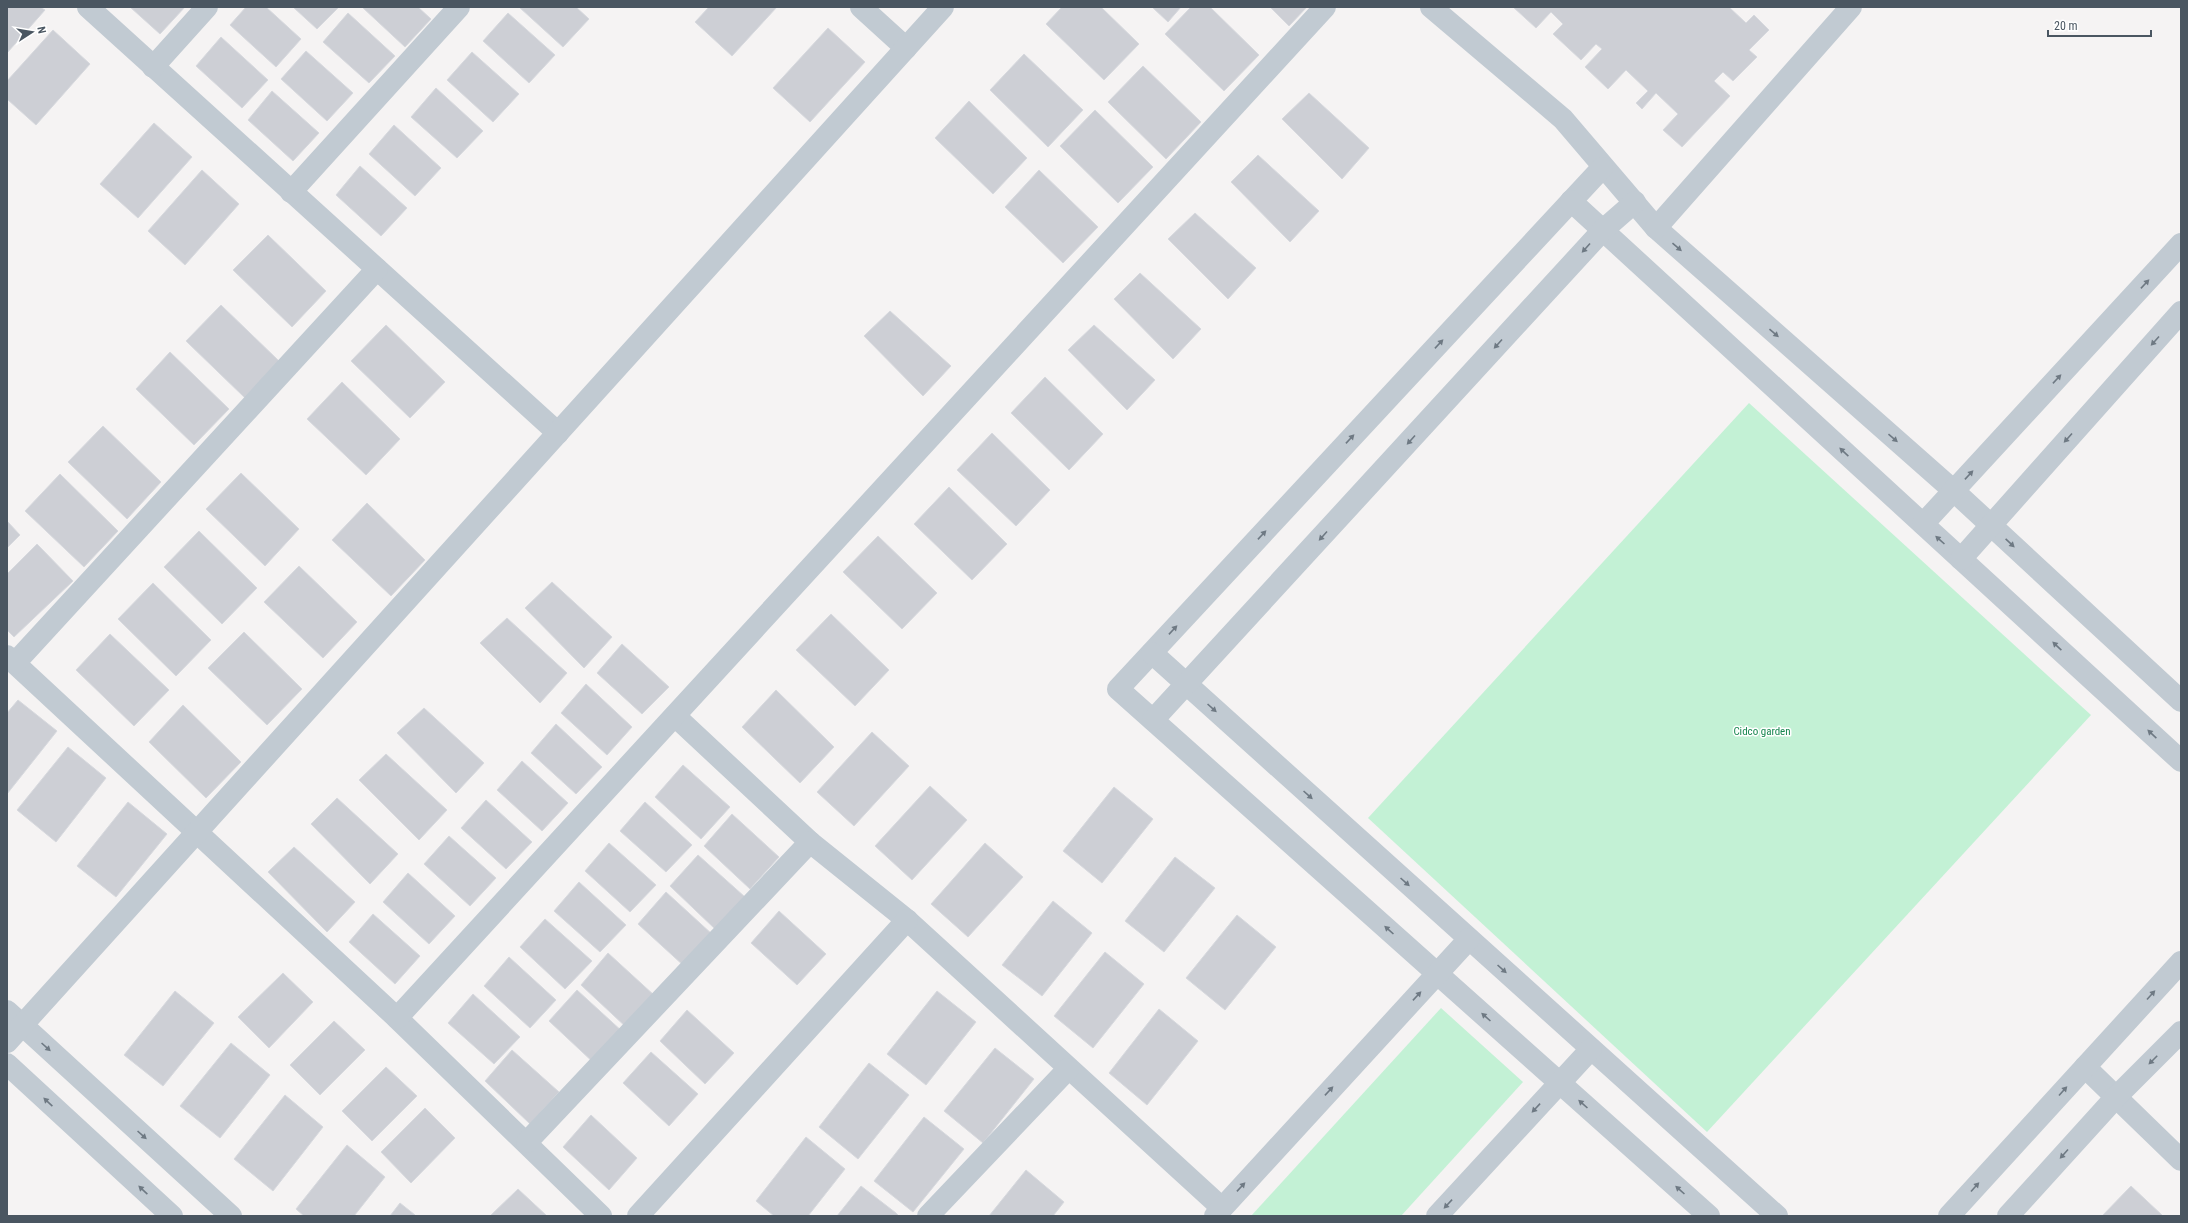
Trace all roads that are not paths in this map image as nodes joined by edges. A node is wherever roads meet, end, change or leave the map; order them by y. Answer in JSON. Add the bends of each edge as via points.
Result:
{"nodes":[{"id":1,"x":88,"y":7,"type":"edge"},
{"id":2,"x":207,"y":7,"type":"edge"},
{"id":3,"x":459,"y":7,"type":"edge"},
{"id":4,"x":861,"y":7,"type":"edge"},
{"id":5,"x":943,"y":7,"type":"edge"},
{"id":6,"x":1325,"y":7,"type":"edge"},
{"id":7,"x":1431,"y":7,"type":"edge"},
{"id":8,"x":1851,"y":7,"type":"edge"},
{"id":9,"x":906,"y":48,"type":"junction"},
{"id":10,"x":153,"y":67,"type":"junction"},
{"id":11,"x":1602,"y":168,"type":"junction"},
{"id":12,"x":291,"y":192,"type":"junction"},
{"id":13,"x":1571,"y":201,"type":"junction"},
{"id":14,"x":1635,"y":202,"type":"junction"},
{"id":15,"x":1656,"y":228,"type":"junction"},
{"id":16,"x":1603,"y":230,"type":"junction"},
{"id":17,"x":2178,"y":254,"type":"edge"},
{"id":18,"x":377,"y":269,"type":"junction"},
{"id":19,"x":2181,"y":312,"type":"edge"},
{"id":20,"x":558,"y":433,"type":"junction"},
{"id":21,"x":1954,"y":492,"type":"junction"},
{"id":22,"x":1923,"y":524,"type":"junction"},
{"id":23,"x":1990,"y":525,"type":"junction"},
{"id":24,"x":1961,"y":559,"type":"junction"},
{"id":25,"x":1152,"y":653,"type":"junction"},
{"id":26,"x":11,"y":659,"type":"edge"},
{"id":27,"x":1186,"y":685,"type":"junction"},
{"id":28,"x":2181,"y":701,"type":"edge"},
{"id":29,"x":675,"y":716,"type":"junction"},
{"id":30,"x":1153,"y":720,"type":"junction"},
{"id":31,"x":2181,"y":761,"type":"edge"},
{"id":32,"x":197,"y":832,"type":"junction"},
{"id":33,"x":810,"y":842,"type":"junction"},
{"id":34,"x":907,"y":920,"type":"junction"},
{"id":35,"x":1469,"y":939,"type":"junction"},
{"id":36,"x":2181,"y":962,"type":"edge"},
{"id":37,"x":1437,"y":973,"type":"junction"},
{"id":38,"x":15,"y":1018,"type":"edge"},
{"id":39,"x":397,"y":1018,"type":"junction"},
{"id":40,"x":2181,"y":1032,"type":"edge"},
{"id":41,"x":7,"y":1042,"type":"edge"},
{"id":42,"x":1591,"y":1048,"type":"junction"},
{"id":43,"x":7,"y":1064,"type":"edge"},
{"id":44,"x":2085,"y":1067,"type":"junction"},
{"id":45,"x":1068,"y":1069,"type":"junction"},
{"id":46,"x":1559,"y":1083,"type":"junction"},
{"id":47,"x":2116,"y":1098,"type":"junction"},
{"id":48,"x":527,"y":1142,"type":"junction"},
{"id":49,"x":2181,"y":1160,"type":"edge"},
{"id":50,"x":1218,"y":1212,"type":"edge"},
{"id":51,"x":172,"y":1216,"type":"edge"},
{"id":52,"x":231,"y":1216,"type":"edge"},
{"id":53,"x":601,"y":1216,"type":"edge"},
{"id":54,"x":638,"y":1216,"type":"edge"},
{"id":55,"x":928,"y":1216,"type":"edge"},
{"id":56,"x":1437,"y":1216,"type":"edge"},
{"id":57,"x":1709,"y":1216,"type":"edge"},
{"id":58,"x":1777,"y":1216,"type":"edge"},
{"id":59,"x":1949,"y":1216,"type":"edge"},
{"id":60,"x":2008,"y":1216,"type":"edge"}],
"edges":[{"from":1,"to":10,"type":"street"},
{"from":2,"to":10,"type":"street"},
{"from":3,"to":12,"type":"street"},
{"from":4,"to":9,"type":"street"},
{"from":5,"to":9,"type":"street"},
{"from":6,"to":29,"type":"street"},
{"from":7,"to":11,"type":"street","via":[[1563,119]]},
{"from":8,"to":15,"type":"street"},
{"from":9,"to":20,"type":"street"},
{"from":10,"to":12,"type":"street"},
{"from":11,"to":13,"type":"street"},
{"from":11,"to":14,"type":"street"},
{"from":12,"to":18,"type":"street"},
{"from":13,"to":16,"type":"street"},
{"from":25,"to":13,"type":"street","one_way":true},
{"from":14,"to":15,"type":"street"},
{"from":14,"to":16,"type":"street"},
{"from":15,"to":21,"type":"street","one_way":true},
{"from":22,"to":16,"type":"street","one_way":true},
{"from":16,"to":27,"type":"street","one_way":true},
{"from":21,"to":17,"type":"street","one_way":true},
{"from":18,"to":20,"type":"street"},
{"from":18,"to":26,"type":"street"},
{"from":19,"to":23,"type":"street","one_way":true},
{"from":20,"to":32,"type":"street"},
{"from":21,"to":22,"type":"street"},
{"from":21,"to":23,"type":"street"},
{"from":24,"to":22,"type":"street","one_way":true},
{"from":23,"to":24,"type":"street"},
{"from":23,"to":28,"type":"street","one_way":true},
{"from":31,"to":24,"type":"street","one_way":true},
{"from":25,"to":27,"type":"street"},
{"from":25,"to":30,"type":"street","via":[[1118,689]]},
{"from":26,"to":32,"type":"street"},
{"from":27,"to":30,"type":"street"},
{"from":27,"to":35,"type":"street","one_way":true},
{"from":29,"to":33,"type":"street"},
{"from":29,"to":39,"type":"street"},
{"from":37,"to":30,"type":"street","one_way":true},
{"from":32,"to":38,"type":"street"},
{"from":32,"to":39,"type":"street"},
{"from":33,"to":34,"type":"street"},
{"from":33,"to":48,"type":"street"},
{"from":34,"to":45,"type":"street"},
{"from":34,"to":54,"type":"street"},
{"from":35,"to":37,"type":"street"},
{"from":35,"to":42,"type":"street","one_way":true},
{"from":44,"to":36,"type":"street","one_way":true},
{"from":46,"to":37,"type":"street","one_way":true},
{"from":50,"to":37,"type":"street","one_way":true},
{"from":38,"to":41,"type":"street"},
{"from":38,"to":52,"type":"street","one_way":true},
{"from":39,"to":48,"type":"street"},
{"from":40,"to":47,"type":"street","one_way":true},
{"from":42,"to":46,"type":"street"},
{"from":42,"to":58,"type":"street"},
{"from":51,"to":43,"type":"street","one_way":true},
{"from":44,"to":47,"type":"street"},
{"from":59,"to":44,"type":"street","one_way":true},
{"from":45,"to":50,"type":"street"},
{"from":45,"to":55,"type":"street"},
{"from":46,"to":56,"type":"street","one_way":true},
{"from":57,"to":46,"type":"street","one_way":true},
{"from":47,"to":49,"type":"street"},
{"from":47,"to":60,"type":"street","one_way":true},
{"from":48,"to":53,"type":"street"}]}
